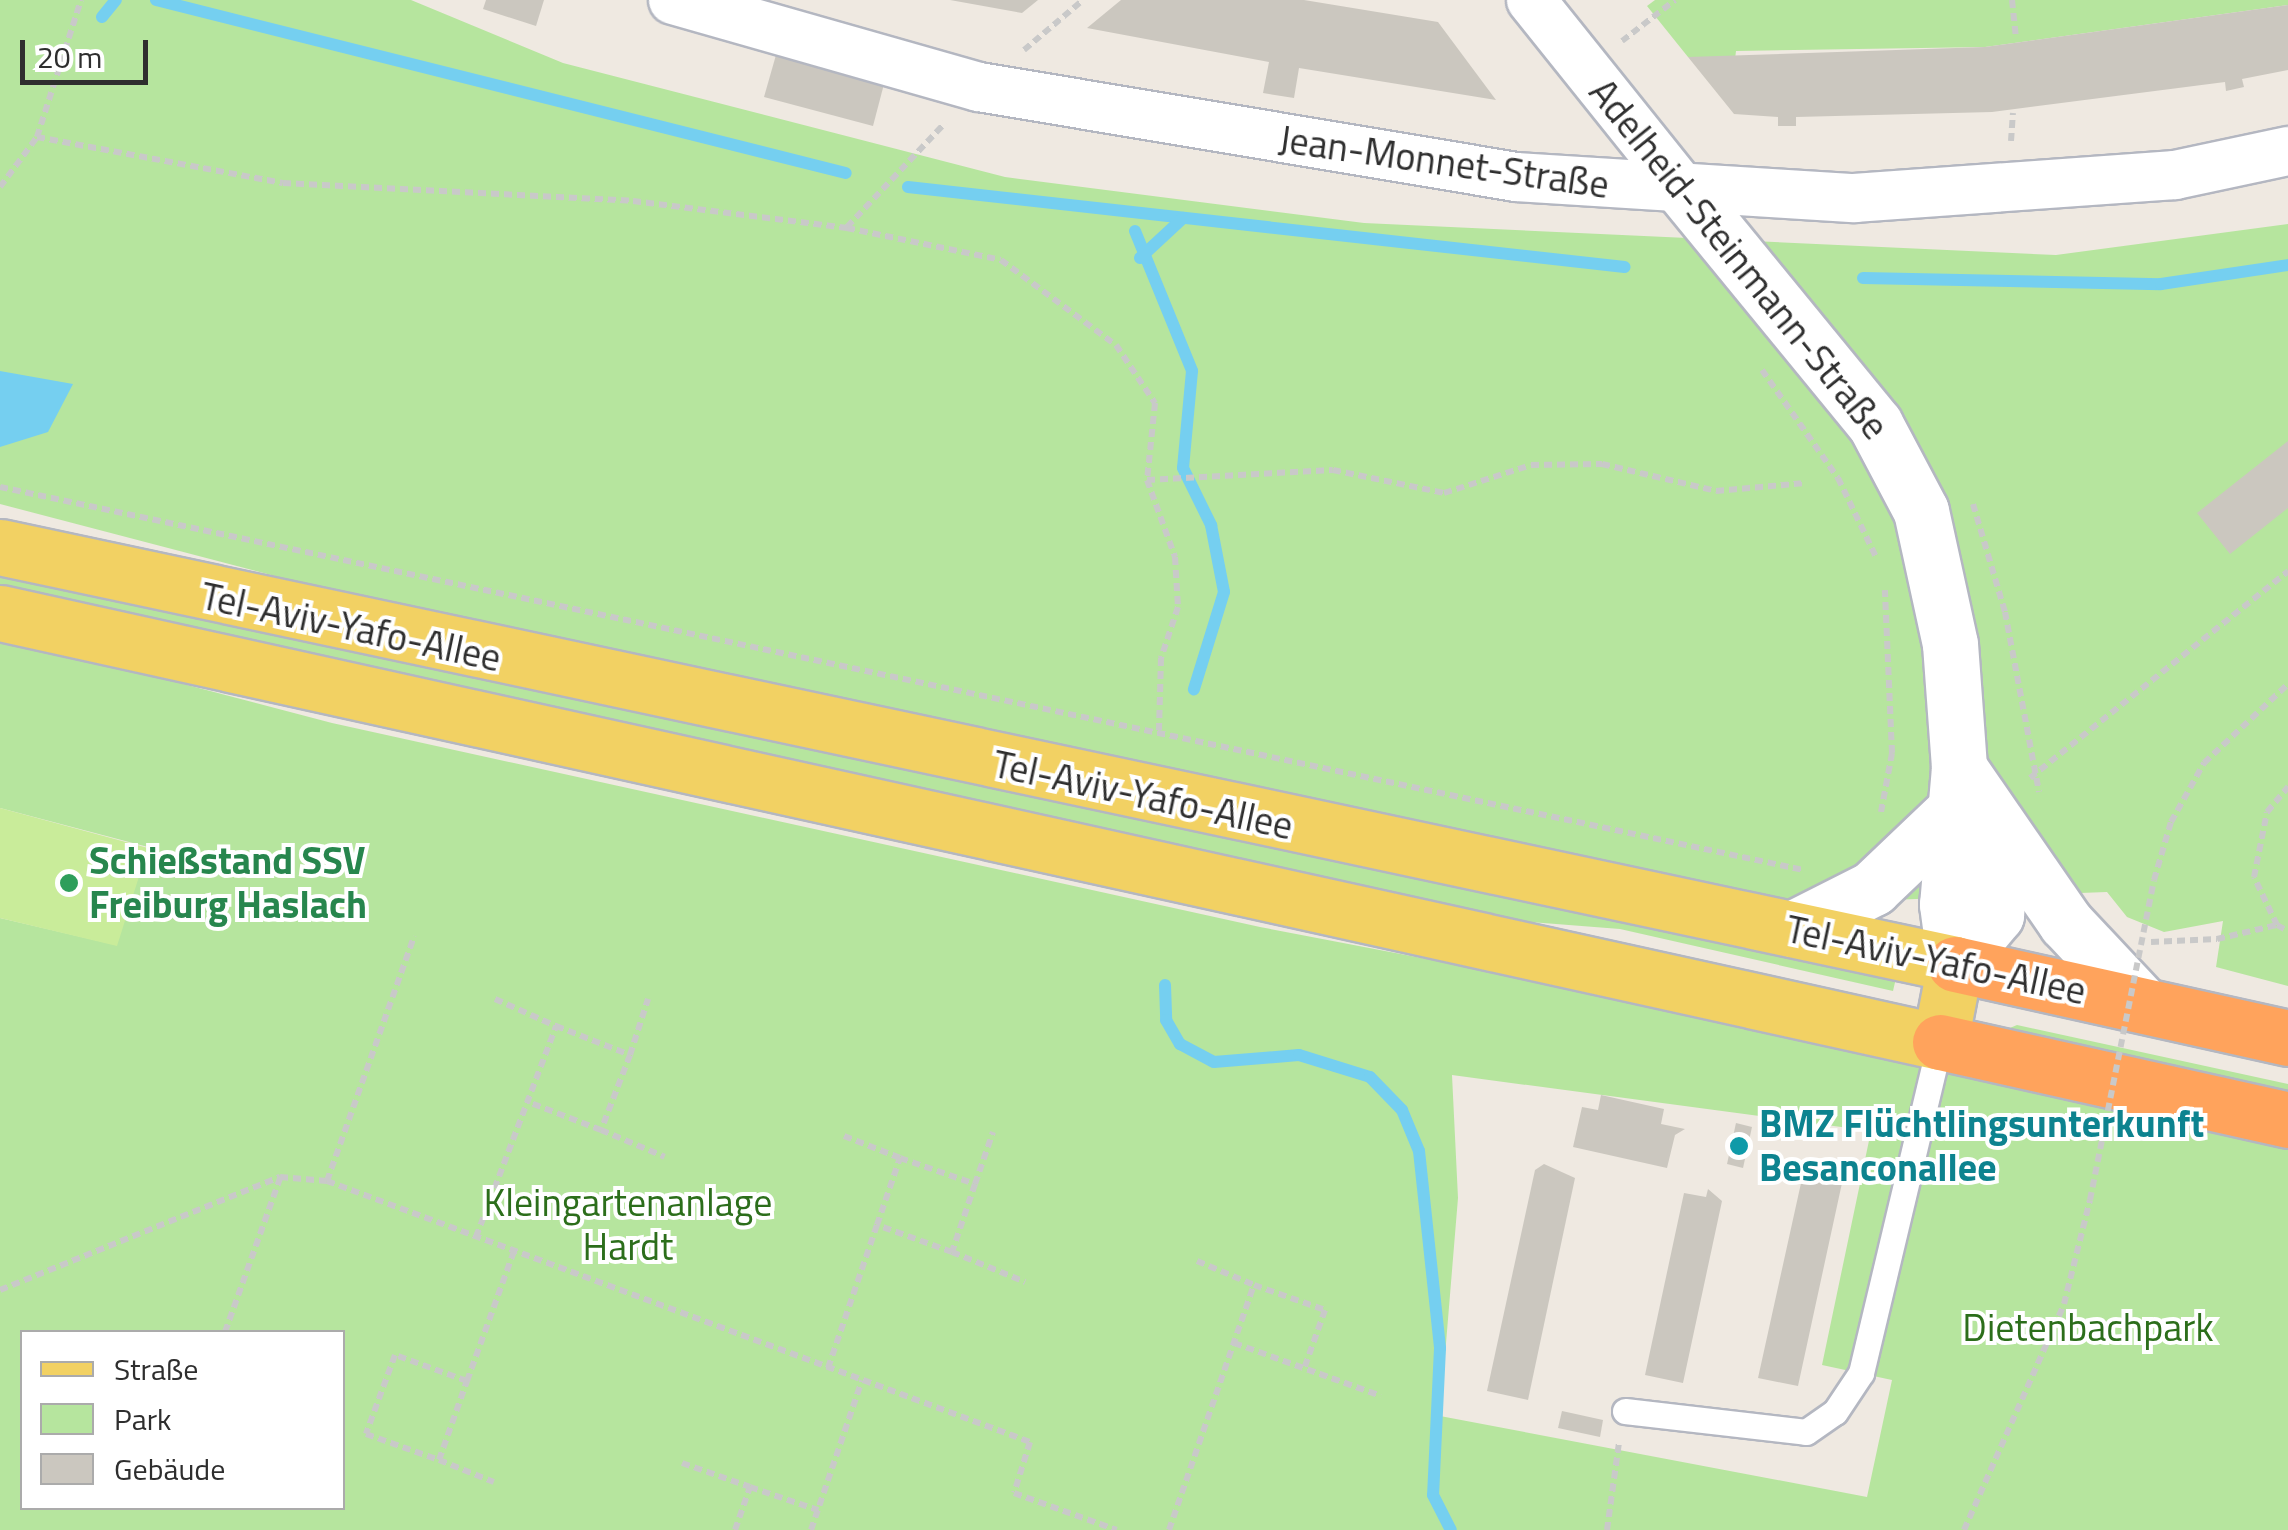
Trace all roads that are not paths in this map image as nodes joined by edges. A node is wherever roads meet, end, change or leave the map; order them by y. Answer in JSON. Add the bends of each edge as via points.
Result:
{"nodes":[{"id":1,"x":672,"y":0,"type":"edge"},
{"id":2,"x":1546,"y":5,"type":"edge"},
{"id":3,"x":2288,"y":151,"type":"edge"},
{"id":4,"x":1685,"y":192,"type":"junction"},
{"id":5,"x":0,"y":547,"type":"edge"},
{"id":6,"x":0,"y":614,"type":"edge"},
{"id":7,"x":1973,"y":803,"type":"junction"},
{"id":8,"x":1792,"y":929,"type":"junction"},
{"id":9,"x":1954,"y":964,"type":"junction"},
{"id":10,"x":2141,"y":1003,"type":"junction"},
{"id":11,"x":2288,"y":1038,"type":"edge"},
{"id":12,"x":1940,"y":1042,"type":"junction"},
{"id":13,"x":2288,"y":1120,"type":"edge"},
{"id":14,"x":1626,"y":1410,"type":"road end"}],
"edges":[{"from":1,"to":4,"type":"street","name":"Jean-Monnet-Straße","via":[[978,87],[1313,147]]},
{"from":2,"to":4,"type":"street","name":"Adelheid-Steinmann-Straße","via":[[1586,70]]},
{"from":3,"to":4,"type":"street","name":"Jean-Monnet-Straße","via":[[2175,174],[2010,191],[1854,198]]},
{"from":4,"to":7,"type":"street","name":"Adelheid-Steinmann-Straße","via":[[1897,455],[1937,573]]},
{"from":5,"to":8,"type":"main road","name":"Tel-Aviv-Yafo-Allee"},
{"from":6,"to":12,"type":"main road","name":"Tel-Aviv-Yafo-Allee"},
{"from":7,"to":8,"type":"street","via":[[1873,888]]},
{"from":7,"to":9,"type":"street","name":"Adelheid-Steinmann-Straße","via":[[1996,915]]},
{"from":7,"to":10,"type":"street","via":[[2066,924]]},
{"from":8,"to":9,"type":"main road","name":"Tel-Aviv-Yafo-Allee"},
{"from":9,"to":10,"type":"highway","name":"Tel-Aviv-Yafo-Allee"},
{"from":9,"to":12,"type":"main road"},
{"from":10,"to":11,"type":"highway","name":"Tel-Aviv-Yafo-Allee"},
{"from":12,"to":13,"type":"highway","name":"Tel-Aviv-Yafo-Allee"},
{"from":12,"to":14,"type":"lane","via":[[1862,1373],[1835,1412],[1806,1432]]}]}
